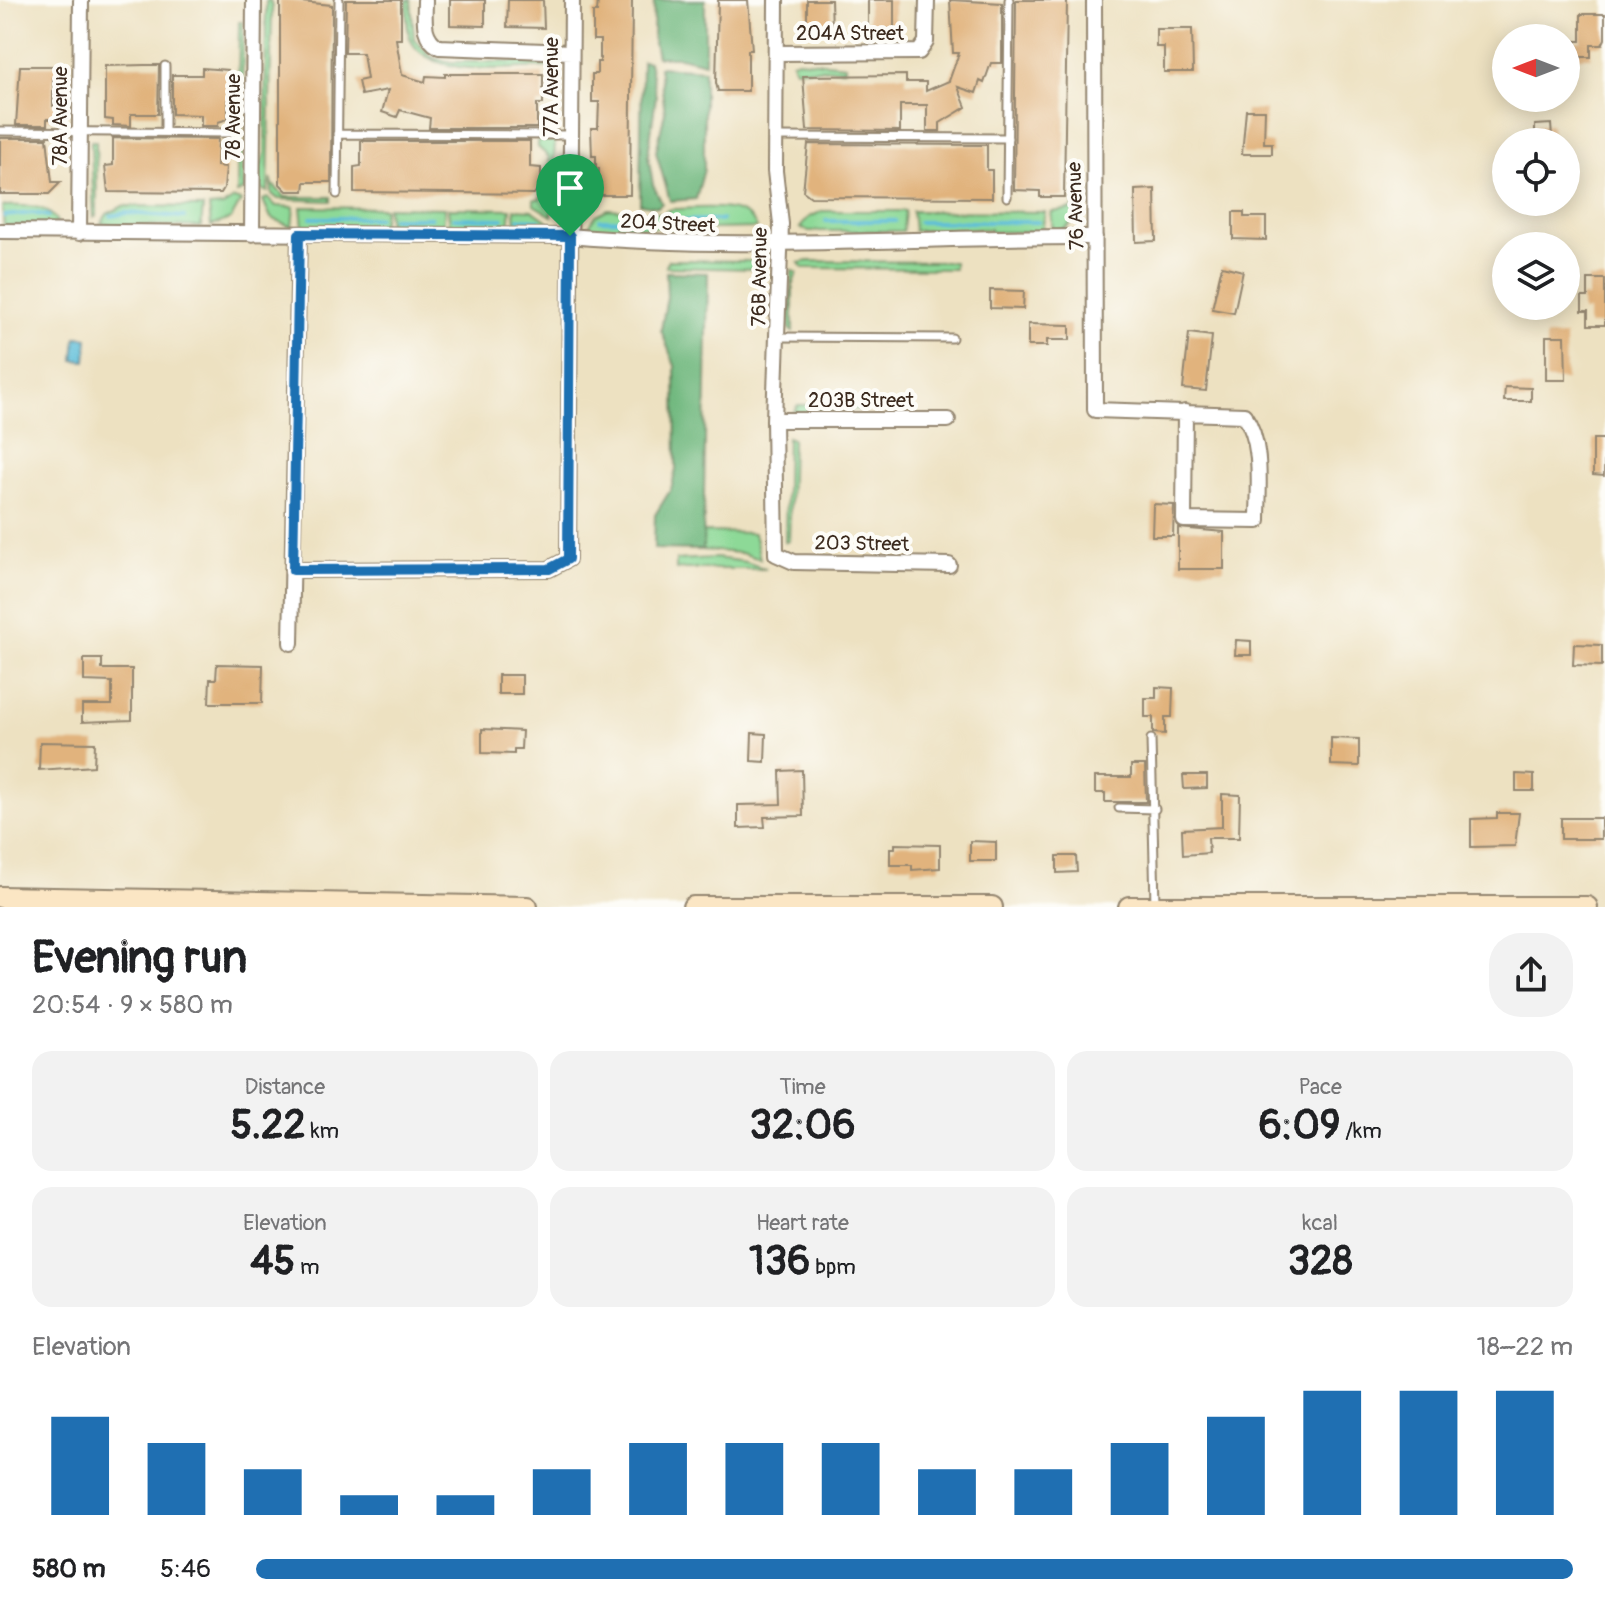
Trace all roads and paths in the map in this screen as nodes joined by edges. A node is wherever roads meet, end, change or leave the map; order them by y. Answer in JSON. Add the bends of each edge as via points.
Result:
{"nodes":[{"id":1,"x":81,"y":0,"type":"edge"},
{"id":2,"x":254,"y":0,"type":"edge"},
{"id":3,"x":339,"y":0,"type":"edge"},
{"id":4,"x":425,"y":0,"type":"edge"},
{"id":5,"x":572,"y":0,"type":"edge"},
{"id":6,"x":776,"y":0,"type":"edge"},
{"id":7,"x":927,"y":0,"type":"edge"},
{"id":8,"x":1009,"y":0,"type":"edge"},
{"id":9,"x":1094,"y":0,"type":"edge"},
{"id":10,"x":571,"y":52,"type":"junction"},
{"id":11,"x":776,"y":53,"type":"junction"},
{"id":12,"x":165,"y":66,"type":"dead end"},
{"id":13,"x":0,"y":131,"type":"edge"},
{"id":14,"x":79,"y":131,"type":"junction"},
{"id":15,"x":165,"y":132,"type":"junction"},
{"id":16,"x":232,"y":133,"type":"dead end"},
{"id":17,"x":337,"y":134,"type":"junction"},
{"id":18,"x":571,"y":135,"type":"junction"},
{"id":19,"x":774,"y":137,"type":"junction"},
{"id":20,"x":1008,"y":138,"type":"junction"},
{"id":21,"x":337,"y":194,"type":"dead end"},
{"id":22,"x":1007,"y":197,"type":"dead end"},
{"id":23,"x":0,"y":231,"type":"edge"},
{"id":24,"x":79,"y":233,"type":"junction"},
{"id":25,"x":252,"y":234,"type":"junction"},
{"id":26,"x":299,"y":234,"type":"junction"},
{"id":27,"x":570,"y":236,"type":"junction"},
{"id":28,"x":1095,"y":237,"type":"junction"},
{"id":29,"x":779,"y":246,"type":"junction"},
{"id":30,"x":778,"y":337,"type":"junction"},
{"id":31,"x":952,"y":338,"type":"dead end"},
{"id":32,"x":1185,"y":412,"type":"junction"},
{"id":33,"x":774,"y":420,"type":"junction"},
{"id":34,"x":948,"y":420,"type":"dead end"},
{"id":35,"x":776,"y":554,"type":"joint"},
{"id":36,"x":949,"y":565,"type":"dead end"},
{"id":37,"x":293,"y":570,"type":"junction"},
{"id":38,"x":291,"y":643,"type":"dead end"},
{"id":39,"x":1151,"y":739,"type":"dead end"},
{"id":40,"x":1119,"y":808,"type":"dead end"},
{"id":41,"x":1155,"y":809,"type":"junction"},
{"id":42,"x":13,"y":901,"type":"edge"},
{"id":43,"x":527,"y":907,"type":"edge"},
{"id":44,"x":693,"y":907,"type":"edge"},
{"id":45,"x":992,"y":907,"type":"edge"},
{"id":46,"x":1129,"y":907,"type":"edge"},
{"id":47,"x":1155,"y":907,"type":"edge"},
{"id":48,"x":1587,"y":907,"type":"edge"}],
"edges":[{"from":1,"to":14,"type":"street","name":"78A Avenue"},
{"from":2,"to":25,"type":"street","name":"78 Avenue"},
{"from":3,"to":17,"type":"lane"},
{"from":4,"to":10,"type":"street","via":[[425,30],[432,43],[446,49]]},
{"from":5,"to":10,"type":"street","name":"77A Avenue"},
{"from":6,"to":11,"type":"street","name":"76B Avenue"},
{"from":7,"to":11,"type":"street","name":"204A Street","via":[[924,49]]},
{"from":8,"to":20,"type":"lane"},
{"from":9,"to":28,"type":"street","name":"76 Avenue"},
{"from":10,"to":18,"type":"street","name":"77A Avenue"},
{"from":11,"to":19,"type":"street","name":"76B Avenue"},
{"from":12,"to":15,"type":"lane"},
{"from":13,"to":14,"type":"lane"},
{"from":14,"to":15,"type":"lane"},
{"from":14,"to":24,"type":"street","name":"78A Avenue"},
{"from":15,"to":16,"type":"lane"},
{"from":17,"to":18,"type":"lane"},
{"from":17,"to":21,"type":"lane"},
{"from":18,"to":27,"type":"street","name":"77A Avenue"},
{"from":19,"to":20,"type":"lane"},
{"from":19,"to":29,"type":"street","name":"76B Avenue"},
{"from":20,"to":22,"type":"lane"},
{"from":23,"to":24,"type":"street","name":"204 Street"},
{"from":24,"to":25,"type":"street","name":"204 Street"},
{"from":25,"to":26,"type":"street","name":"204 Street"},
{"from":26,"to":27,"type":"street","name":"204 Street"},
{"from":26,"to":37,"type":"street"},
{"from":27,"to":29,"type":"street","name":"204 Street","via":[[663,245]]},
{"from":27,"to":37,"type":"street","name":"77A Avenue","via":[[568,559],[549,569]]},
{"from":28,"to":29,"type":"street","name":"204 Street","via":[[909,238]]},
{"from":28,"to":32,"type":"street","name":"76 Avenue","via":[[1095,410]]},
{"from":29,"to":30,"type":"street","name":"76B Avenue"},
{"from":30,"to":31,"type":"lane"},
{"from":30,"to":33,"type":"street","name":"76B Avenue"},
{"from":32,"to":32,"type":"street","via":[[1244,415],[1252,427],[1258,472],[1258,521],[1184,520]]},
{"from":33,"to":34,"type":"street","name":"203B Street"},
{"from":33,"to":35,"type":"street","name":"76B Avenue"},
{"from":35,"to":36,"type":"street","name":"203 Street","via":[[794,562]]},
{"from":37,"to":38,"type":"street"},
{"from":39,"to":41,"type":"lane"},
{"from":40,"to":41,"type":"lane"},
{"from":41,"to":47,"type":"lane"},
{"from":42,"to":43,"type":"main road"},
{"from":44,"to":45,"type":"main road"},
{"from":46,"to":47,"type":"main road"},
{"from":47,"to":48,"type":"main road"}]}
